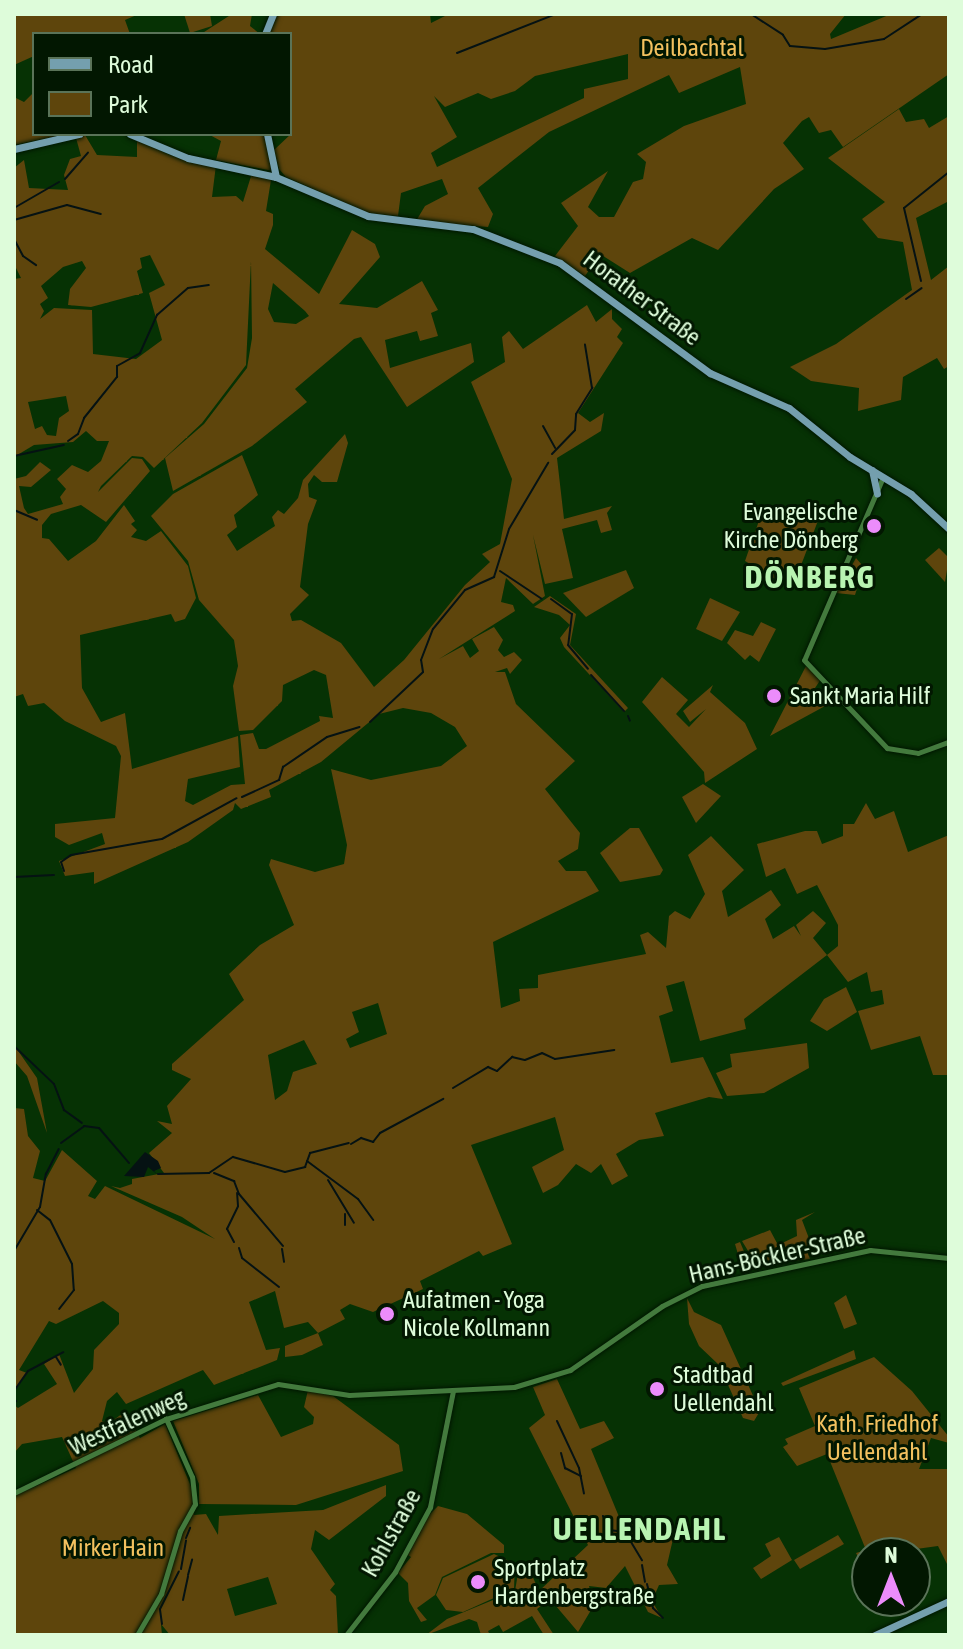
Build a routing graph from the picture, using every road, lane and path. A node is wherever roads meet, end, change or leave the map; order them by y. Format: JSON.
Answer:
{"nodes":[{"id":1,"x":70,"y":136,"type":"edge"},
{"id":2,"x":135,"y":136,"type":"edge"},
{"id":3,"x":267,"y":136,"type":"edge"},
{"id":4,"x":14,"y":149,"type":"edge"},
{"id":5,"x":276,"y":177,"type":"junction"},
{"id":6,"x":872,"y":470,"type":"junction"},
{"id":7,"x":883,"y":476,"type":"junction"},
{"id":8,"x":899,"y":485,"type":"junction"},
{"id":9,"x":877,"y":493,"type":"junction"},
{"id":10,"x":949,"y":529,"type":"edge"},
{"id":11,"x":949,"y":742,"type":"edge"},
{"id":12,"x":949,"y":1258,"type":"edge"},
{"id":13,"x":304,"y":1386,"type":"joint"},
{"id":14,"x":453,"y":1391,"type":"junction"},
{"id":15,"x":166,"y":1419,"type":"junction"},
{"id":16,"x":14,"y":1493,"type":"edge"},
{"id":17,"x":949,"y":1601,"type":"edge"},
{"id":18,"x":137,"y":1635,"type":"edge"},
{"id":19,"x":346,"y":1635,"type":"edge"},
{"id":20,"x":875,"y":1635,"type":"edge"}],
"edges":[{"from":1,"to":4,"type":"main road"},
{"from":2,"to":5,"type":"main road","name":"Horather Straße"},
{"from":3,"to":5,"type":"main road"},
{"from":5,"to":6,"type":"main road","name":"Horather Straße"},
{"from":6,"to":7,"type":"main road","name":"Horather Straße"},
{"from":6,"to":9,"type":"main road"},
{"from":7,"to":8,"type":"main road","name":"Horather Straße"},
{"from":7,"to":9,"type":"street"},
{"from":8,"to":9,"type":"street"},
{"from":8,"to":10,"type":"main road","name":"Horather Straße"},
{"from":9,"to":11,"type":"street"},
{"from":12,"to":14,"type":"street","name":"Hans-Böckler-Straße"},
{"from":13,"to":14,"type":"street","name":"Hans-Böckler-Straße"},
{"from":13,"to":15,"type":"street","name":"Westfalenweg"},
{"from":14,"to":19,"type":"street","name":"Kohlstraße"},
{"from":15,"to":16,"type":"street","name":"Westfalenweg"},
{"from":15,"to":18,"type":"street"},
{"from":17,"to":20,"type":"main road"}]}
